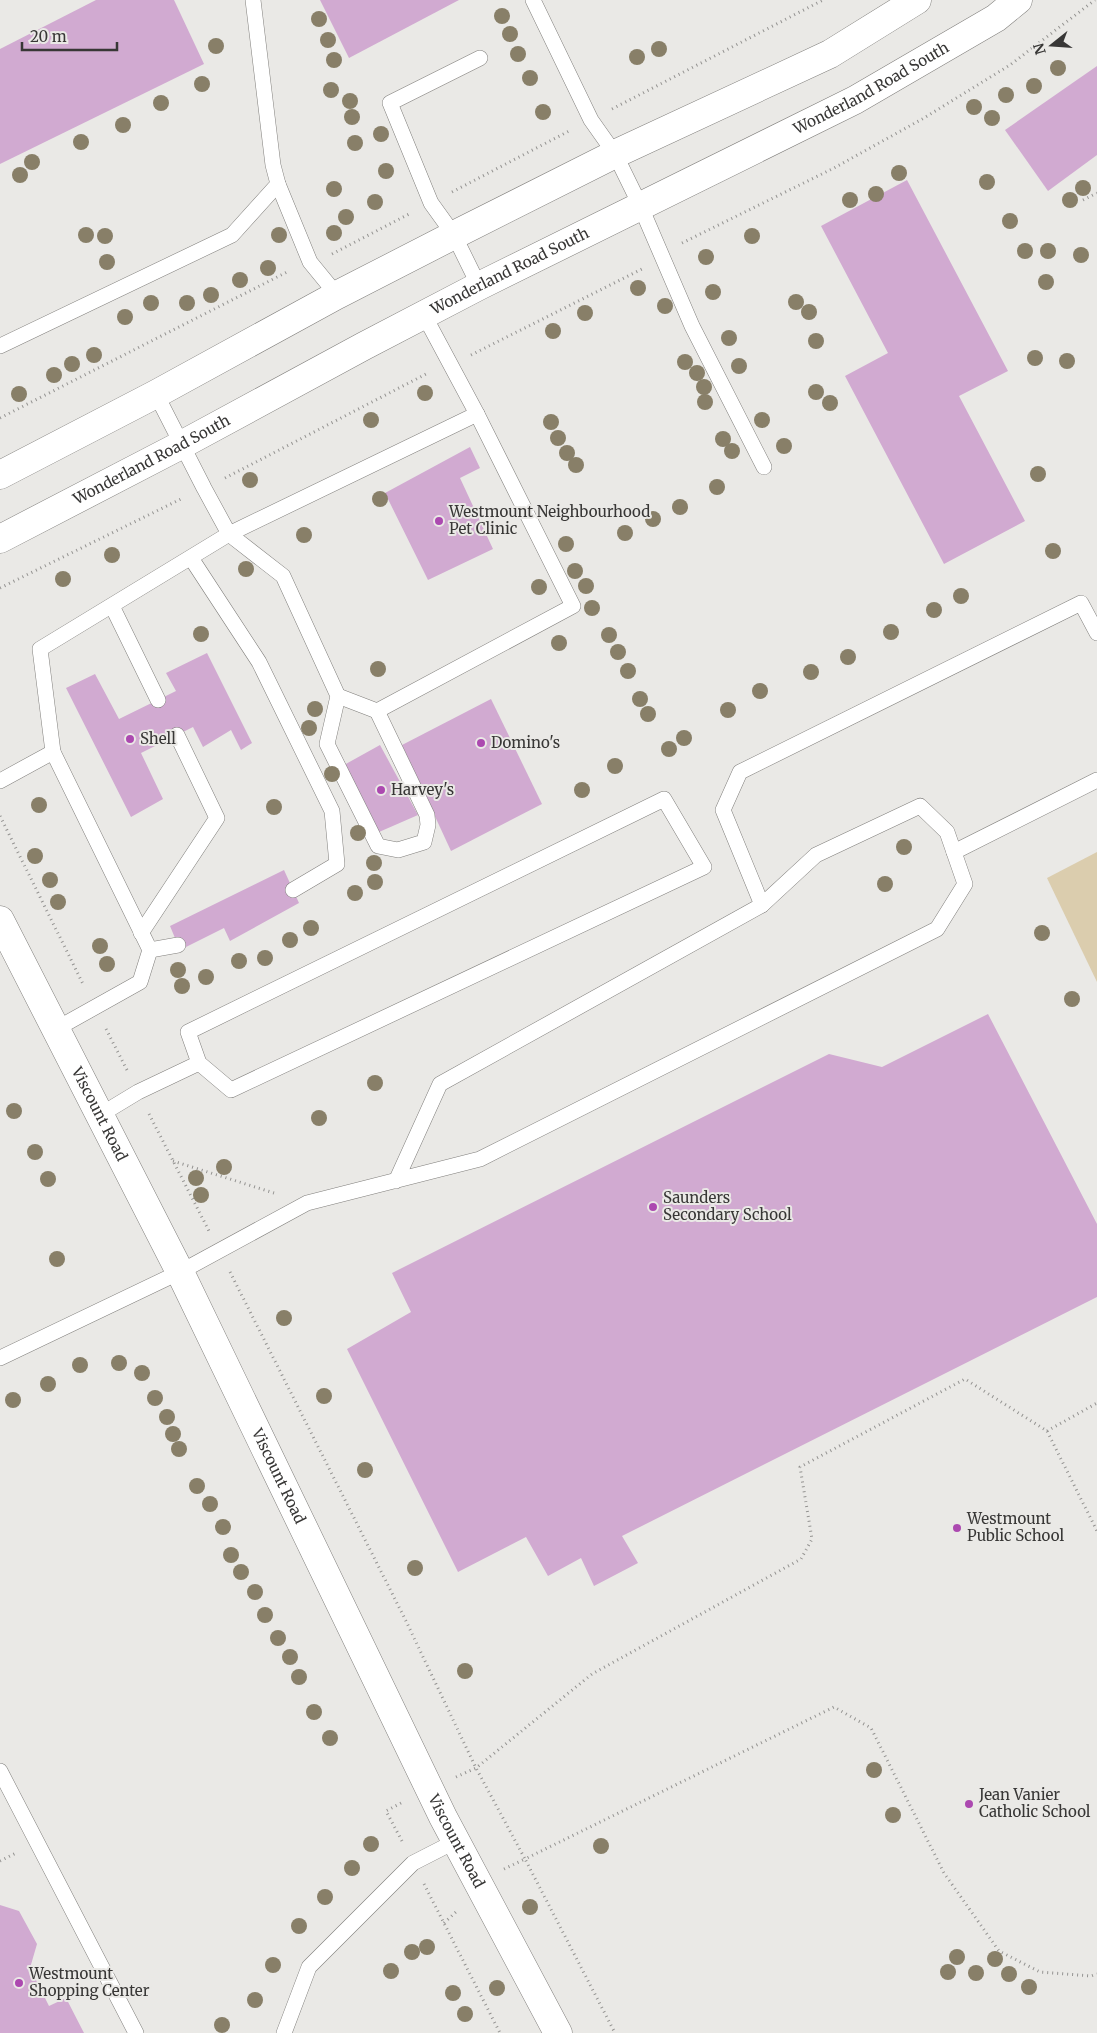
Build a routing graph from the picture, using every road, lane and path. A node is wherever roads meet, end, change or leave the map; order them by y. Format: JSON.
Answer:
{"nodes":[{"id":1,"x":252,"y":0,"type":"edge"},
{"id":2,"x":533,"y":0,"type":"edge"},
{"id":3,"x":823,"y":0,"type":"edge"},
{"id":4,"x":917,"y":0,"type":"edge"},
{"id":5,"x":1018,"y":0,"type":"edge"},
{"id":6,"x":1094,"y":0,"type":"edge"},
{"id":7,"x":480,"y":58,"type":"dead end"},
{"id":8,"x":591,"y":120,"type":"junction"},
{"id":9,"x":615,"y":154,"type":"junction"},
{"id":10,"x":278,"y":184,"type":"junction"},
{"id":11,"x":1097,"y":193,"type":"edge"},
{"id":12,"x":1083,"y":200,"type":"dead end"},
{"id":13,"x":431,"y":203,"type":"junction"},
{"id":14,"x":640,"y":205,"type":"junction"},
{"id":15,"x":454,"y":235,"type":"junction"},
{"id":16,"x":663,"y":257,"type":"junction"},
{"id":17,"x":310,"y":262,"type":"junction"},
{"id":18,"x":479,"y":286,"type":"junction"},
{"id":19,"x":337,"y":295,"type":"junction"},
{"id":20,"x":424,"y":315,"type":"junction"},
{"id":21,"x":0,"y":346,"type":"edge"},
{"id":22,"x":448,"y":364,"type":"junction"},
{"id":23,"x":156,"y":394,"type":"junction"},
{"id":24,"x":477,"y":414,"type":"junction"},
{"id":25,"x":0,"y":418,"type":"edge"},
{"id":26,"x":183,"y":444,"type":"junction"},
{"id":27,"x":764,"y":467,"type":"dead end"},
{"id":28,"x":0,"y":474,"type":"edge"},
{"id":29,"x":204,"y":488,"type":"junction"},
{"id":30,"x":229,"y":534,"type":"junction"},
{"id":31,"x":0,"y":539,"type":"edge"},
{"id":32,"x":191,"y":558,"type":"junction"},
{"id":33,"x":0,"y":588,"type":"edge"},
{"id":34,"x":112,"y":606,"type":"junction"},
{"id":35,"x":1097,"y":634,"type":"edge"},
{"id":36,"x":338,"y":696,"type":"junction"},
{"id":37,"x":158,"y":700,"type":"dead end"},
{"id":38,"x":377,"y":711,"type":"junction"},
{"id":39,"x":177,"y":735,"type":"dead end"},
{"id":40,"x":53,"y":752,"type":"junction"},
{"id":41,"x":1097,"y":780,"type":"edge"},
{"id":42,"x":0,"y":781,"type":"edge"},
{"id":43,"x":0,"y":816,"type":"edge"},
{"id":44,"x":954,"y":852,"type":"junction"},
{"id":45,"x":293,"y":890,"type":"dead end"},
{"id":46,"x":762,"y":904,"type":"junction"},
{"id":47,"x":0,"y":920,"type":"edge"},
{"id":48,"x":141,"y":933,"type":"junction"},
{"id":49,"x":178,"y":945,"type":"dead end"},
{"id":50,"x":150,"y":950,"type":"junction"},
{"id":51,"x":95,"y":1007,"type":"junction"},
{"id":52,"x":56,"y":1029,"type":"junction"},
{"id":53,"x":199,"y":1062,"type":"junction"},
{"id":54,"x":138,"y":1092,"type":"junction"},
{"id":55,"x":100,"y":1115,"type":"junction"},
{"id":56,"x":172,"y":1161,"type":"junction"},
{"id":57,"x":396,"y":1181,"type":"junction"},
{"id":58,"x":308,"y":1203,"type":"junction"},
{"id":59,"x":220,"y":1250,"type":"junction"},
{"id":60,"x":180,"y":1272,"type":"junction"},
{"id":61,"x":0,"y":1358,"type":"edge"},
{"id":62,"x":1097,"y":1403,"type":"edge"},
{"id":63,"x":1046,"y":1432,"type":"junction"},
{"id":64,"x":1097,"y":1531,"type":"edge"},
{"id":65,"x":476,"y":1768,"type":"junction"},
{"id":66,"x":0,"y":1771,"type":"edge"},
{"id":67,"x":456,"y":1841,"type":"junction"},
{"id":68,"x":526,"y":1859,"type":"junction"},
{"id":69,"x":482,"y":1889,"type":"junction"},
{"id":70,"x":1097,"y":1974,"type":"edge"},
{"id":71,"x":136,"y":2033,"type":"edge"},
{"id":72,"x":284,"y":2033,"type":"edge"},
{"id":73,"x":500,"y":2033,"type":"edge"},
{"id":74,"x":558,"y":2033,"type":"edge"},
{"id":75,"x":615,"y":2033,"type":"edge"}],
"edges":[{"from":1,"to":10,"type":"lane"},
{"from":2,"to":8,"type":"lane"},
{"from":3,"to":8,"type":"path"},
{"from":4,"to":9,"type":"main road"},
{"from":5,"to":14,"type":"main road","name":"Wonderland Road South"},
{"from":6,"to":16,"type":"path"},
{"from":7,"to":13,"type":"lane"},
{"from":8,"to":9,"type":"lane"},
{"from":8,"to":13,"type":"path"},
{"from":9,"to":14,"type":"lane"},
{"from":9,"to":15,"type":"main road"},
{"from":10,"to":17,"type":"lane"},
{"from":10,"to":21,"type":"lane"},
{"from":11,"to":12,"type":"path"},
{"from":13,"to":15,"type":"lane"},
{"from":13,"to":17,"type":"path"},
{"from":14,"to":16,"type":"lane"},
{"from":14,"to":18,"type":"main road","name":"Wonderland Road South"},
{"from":15,"to":18,"type":"lane"},
{"from":15,"to":19,"type":"main road"},
{"from":16,"to":22,"type":"path"},
{"from":16,"to":27,"type":"lane"},
{"from":17,"to":19,"type":"lane"},
{"from":17,"to":25,"type":"path"},
{"from":18,"to":20,"type":"main road","name":"Wonderland Road South"},
{"from":19,"to":23,"type":"main road"},
{"from":20,"to":22,"type":"lane"},
{"from":20,"to":26,"type":"main road","name":"Wonderland Road South"},
{"from":22,"to":24,"type":"lane"},
{"from":22,"to":29,"type":"path"},
{"from":23,"to":26,"type":"lane"},
{"from":23,"to":28,"type":"main road"},
{"from":24,"to":30,"type":"lane"},
{"from":24,"to":38,"type":"lane"},
{"from":26,"to":29,"type":"lane"},
{"from":26,"to":31,"type":"main road","name":"Wonderland Road South"},
{"from":29,"to":30,"type":"lane"},
{"from":29,"to":33,"type":"path"},
{"from":30,"to":32,"type":"lane"},
{"from":30,"to":36,"type":"lane"},
{"from":32,"to":34,"type":"lane"},
{"from":32,"to":45,"type":"lane"},
{"from":34,"to":37,"type":"lane"},
{"from":34,"to":40,"type":"lane"},
{"from":35,"to":46,"type":"lane"},
{"from":36,"to":38,"type":"lane"},
{"from":36,"to":38,"type":"lane"},
{"from":39,"to":48,"type":"lane"},
{"from":40,"to":42,"type":"lane"},
{"from":40,"to":48,"type":"lane"},
{"from":41,"to":44,"type":"lane"},
{"from":43,"to":51,"type":"path"},
{"from":44,"to":46,"type":"lane"},
{"from":44,"to":57,"type":"lane"},
{"from":46,"to":57,"type":"lane"},
{"from":47,"to":52,"type":"main road","name":"Viscount Road"},
{"from":48,"to":50,"type":"lane"},
{"from":49,"to":50,"type":"lane"},
{"from":50,"to":51,"type":"lane"},
{"from":51,"to":52,"type":"lane"},
{"from":51,"to":54,"type":"path"},
{"from":52,"to":55,"type":"main road","name":"Viscount Road"},
{"from":53,"to":53,"type":"lane"},
{"from":53,"to":54,"type":"lane"},
{"from":54,"to":55,"type":"lane"},
{"from":54,"to":56,"type":"path"},
{"from":55,"to":60,"type":"main road","name":"Viscount Road"},
{"from":56,"to":58,"type":"path"},
{"from":56,"to":59,"type":"path"},
{"from":57,"to":58,"type":"lane"},
{"from":58,"to":59,"type":"lane"},
{"from":59,"to":60,"type":"lane"},
{"from":59,"to":65,"type":"path"},
{"from":60,"to":61,"type":"lane"},
{"from":60,"to":67,"type":"main road","name":"Viscount Road"},
{"from":62,"to":63,"type":"path"},
{"from":63,"to":64,"type":"path"},
{"from":63,"to":65,"type":"path"},
{"from":65,"to":68,"type":"path"},
{"from":66,"to":71,"type":"lane"},
{"from":67,"to":69,"type":"main road","name":"Viscount Road"},
{"from":67,"to":72,"type":"lane"},
{"from":68,"to":69,"type":"path"},
{"from":68,"to":70,"type":"path"},
{"from":68,"to":75,"type":"path"},
{"from":69,"to":73,"type":"path"},
{"from":69,"to":74,"type":"main road","name":"Viscount Road"}]}
